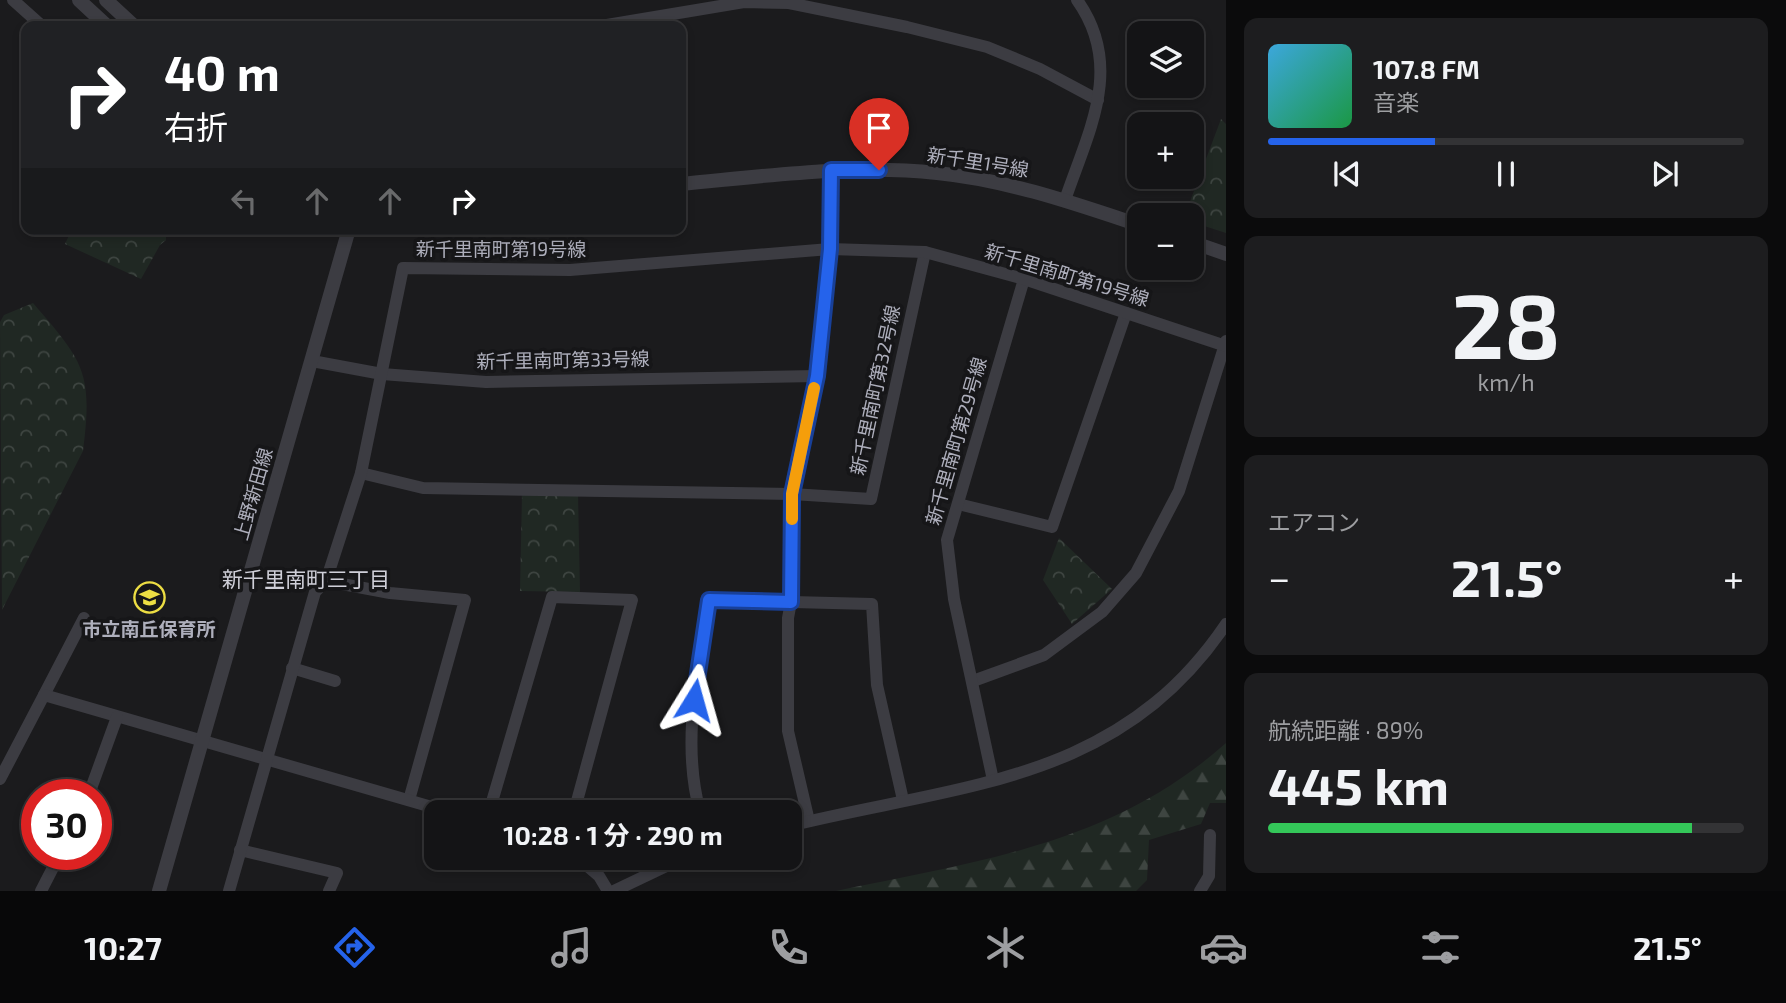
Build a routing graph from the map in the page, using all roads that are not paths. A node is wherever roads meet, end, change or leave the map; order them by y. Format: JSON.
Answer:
{"nodes":[{"id":1,"x":13,"y":0,"type":"edge"},
{"id":2,"x":79,"y":0,"type":"edge"},
{"id":3,"x":106,"y":0,"type":"edge"},
{"id":4,"x":1077,"y":0,"type":"edge"},
{"id":5,"x":36,"y":21,"type":"edge"},
{"id":6,"x":102,"y":21,"type":"edge"},
{"id":7,"x":129,"y":21,"type":"edge"},
{"id":8,"x":631,"y":21,"type":"edge"},
{"id":9,"x":1098,"y":100,"type":"junction"},
{"id":10,"x":831,"y":170,"type":"junction"},
{"id":11,"x":686,"y":184,"type":"edge"},
{"id":12,"x":1065,"y":200,"type":"junction"},
{"id":13,"x":1127,"y":221,"type":"edge"},
{"id":14,"x":347,"y":235,"type":"edge"},
{"id":15,"x":1204,"y":246,"type":"edge"},
{"id":16,"x":830,"y":249,"type":"junction"},
{"id":17,"x":925,"y":252,"type":"junction"},
{"id":18,"x":1226,"y":254,"type":"edge"},
{"id":19,"x":1024,"y":279,"type":"junction"},
{"id":20,"x":1126,"y":313,"type":"junction"},
{"id":21,"x":1226,"y":344,"type":"edge"},
{"id":22,"x":312,"y":361,"type":"junction"},
{"id":23,"x":382,"y":374,"type":"junction"},
{"id":24,"x":817,"y":376,"type":"junction"},
{"id":25,"x":361,"y":473,"type":"junction"},
{"id":26,"x":792,"y":494,"type":"junction"},
{"id":27,"x":958,"y":504,"type":"junction"},
{"id":28,"x":326,"y":581,"type":"junction"},
{"id":29,"x":791,"y":602,"type":"junction"},
{"id":30,"x":84,"y":618,"type":"dead end"},
{"id":31,"x":1226,"y":624,"type":"edge"},
{"id":32,"x":292,"y":668,"type":"junction"},
{"id":33,"x":335,"y":681,"type":"dead end"},
{"id":34,"x":973,"y":681,"type":"junction"},
{"id":35,"x":44,"y":695,"type":"junction"},
{"id":36,"x":117,"y":717,"type":"junction"},
{"id":37,"x":200,"y":741,"type":"junction"},
{"id":38,"x":268,"y":758,"type":"junction"},
{"id":39,"x":0,"y":779,"type":"edge"},
{"id":40,"x":94,"y":779,"type":"edge"},
{"id":41,"x":993,"y":780,"type":"junction"},
{"id":42,"x":409,"y":800,"type":"junction"},
{"id":43,"x":493,"y":800,"type":"edge"},
{"id":44,"x":577,"y":800,"type":"edge"},
{"id":45,"x":697,"y":800,"type":"edge"},
{"id":46,"x":903,"y":800,"type":"junction"},
{"id":47,"x":424,"y":804,"type":"edge"},
{"id":48,"x":809,"y":821,"type":"junction"},
{"id":49,"x":802,"y":822,"type":"edge"},
{"id":50,"x":1210,"y":835,"type":"dead end"},
{"id":51,"x":240,"y":850,"type":"junction"},
{"id":52,"x":52,"y":870,"type":"edge"},
{"id":53,"x":592,"y":870,"type":"edge"},
{"id":54,"x":657,"y":870,"type":"edge"},
{"id":55,"x":41,"y":891,"type":"edge"},
{"id":56,"x":159,"y":891,"type":"edge"},
{"id":57,"x":229,"y":891,"type":"edge"},
{"id":58,"x":329,"y":891,"type":"edge"},
{"id":59,"x":608,"y":891,"type":"edge"},
{"id":60,"x":614,"y":891,"type":"edge"},
{"id":61,"x":1200,"y":891,"type":"edge"}],
"edges":[{"from":1,"to":5,"type":"street"},
{"from":2,"to":6,"type":"street"},
{"from":3,"to":7,"type":"street"},
{"from":4,"to":9,"type":"street"},
{"from":8,"to":9,"type":"street"},
{"from":9,"to":12,"type":"street"},
{"from":10,"to":11,"type":"street","name":"新千里1号線"},
{"from":10,"to":12,"type":"street","name":"新千里1号線"},
{"from":10,"to":16,"type":"street"},
{"from":12,"to":13,"type":"street","name":"新千里1号線"},
{"from":14,"to":22,"type":"street","name":"上野新田線"},
{"from":15,"to":18,"type":"street"},
{"from":16,"to":17,"type":"street","name":"新千里南町第19号線"},
{"from":16,"to":23,"type":"street","name":"新千里南町第19号線"},
{"from":16,"to":24,"type":"street"},
{"from":17,"to":19,"type":"street","name":"新千里南町第19号線"},
{"from":17,"to":26,"type":"street","name":"新千里南町第32号線"},
{"from":19,"to":20,"type":"street","name":"新千里南町第19号線"},
{"from":19,"to":27,"type":"street","name":"新千里南町第29号線"},
{"from":20,"to":21,"type":"street","name":"新千里南町第19号線"},
{"from":20,"to":27,"type":"street"},
{"from":21,"to":34,"type":"street"},
{"from":22,"to":23,"type":"street","name":"新千里南町第33号線"},
{"from":22,"to":37,"type":"street","name":"上野新田線"},
{"from":23,"to":24,"type":"street","name":"新千里南町第33号線"},
{"from":23,"to":25,"type":"street","name":"新千里南町第19号線"},
{"from":24,"to":26,"type":"street"},
{"from":25,"to":26,"type":"street"},
{"from":25,"to":28,"type":"street","name":"新千里南町第19号線"},
{"from":26,"to":29,"type":"street"},
{"from":27,"to":34,"type":"street","name":"新千里南町第29号線"},
{"from":28,"to":32,"type":"street","name":"新千里南町第19号線"},
{"from":28,"to":42,"type":"street"},
{"from":29,"to":45,"type":"street"},
{"from":29,"to":46,"type":"street"},
{"from":29,"to":48,"type":"street"},
{"from":30,"to":35,"type":"street"},
{"from":31,"to":41,"type":"street"},
{"from":32,"to":33,"type":"street"},
{"from":32,"to":38,"type":"street","name":"新千里南町第19号線"},
{"from":34,"to":41,"type":"street","name":"新千里南町第29号線"},
{"from":35,"to":36,"type":"street"},
{"from":35,"to":39,"type":"street"},
{"from":36,"to":37,"type":"street"},
{"from":36,"to":40,"type":"street"},
{"from":37,"to":38,"type":"street"},
{"from":37,"to":56,"type":"street","name":"上野新田線"},
{"from":38,"to":42,"type":"street"},
{"from":38,"to":51,"type":"street","name":"新千里南町第19号線"},
{"from":41,"to":46,"type":"street"},
{"from":42,"to":47,"type":"street"},
{"from":43,"to":44,"type":"street"},
{"from":46,"to":48,"type":"street"},
{"from":48,"to":49,"type":"street"},
{"from":50,"to":61,"type":"street"},
{"from":51,"to":57,"type":"street","name":"新千里南町第19号線"},
{"from":51,"to":58,"type":"street"},
{"from":52,"to":55,"type":"street"},
{"from":53,"to":59,"type":"street"},
{"from":54,"to":60,"type":"street"}]}
